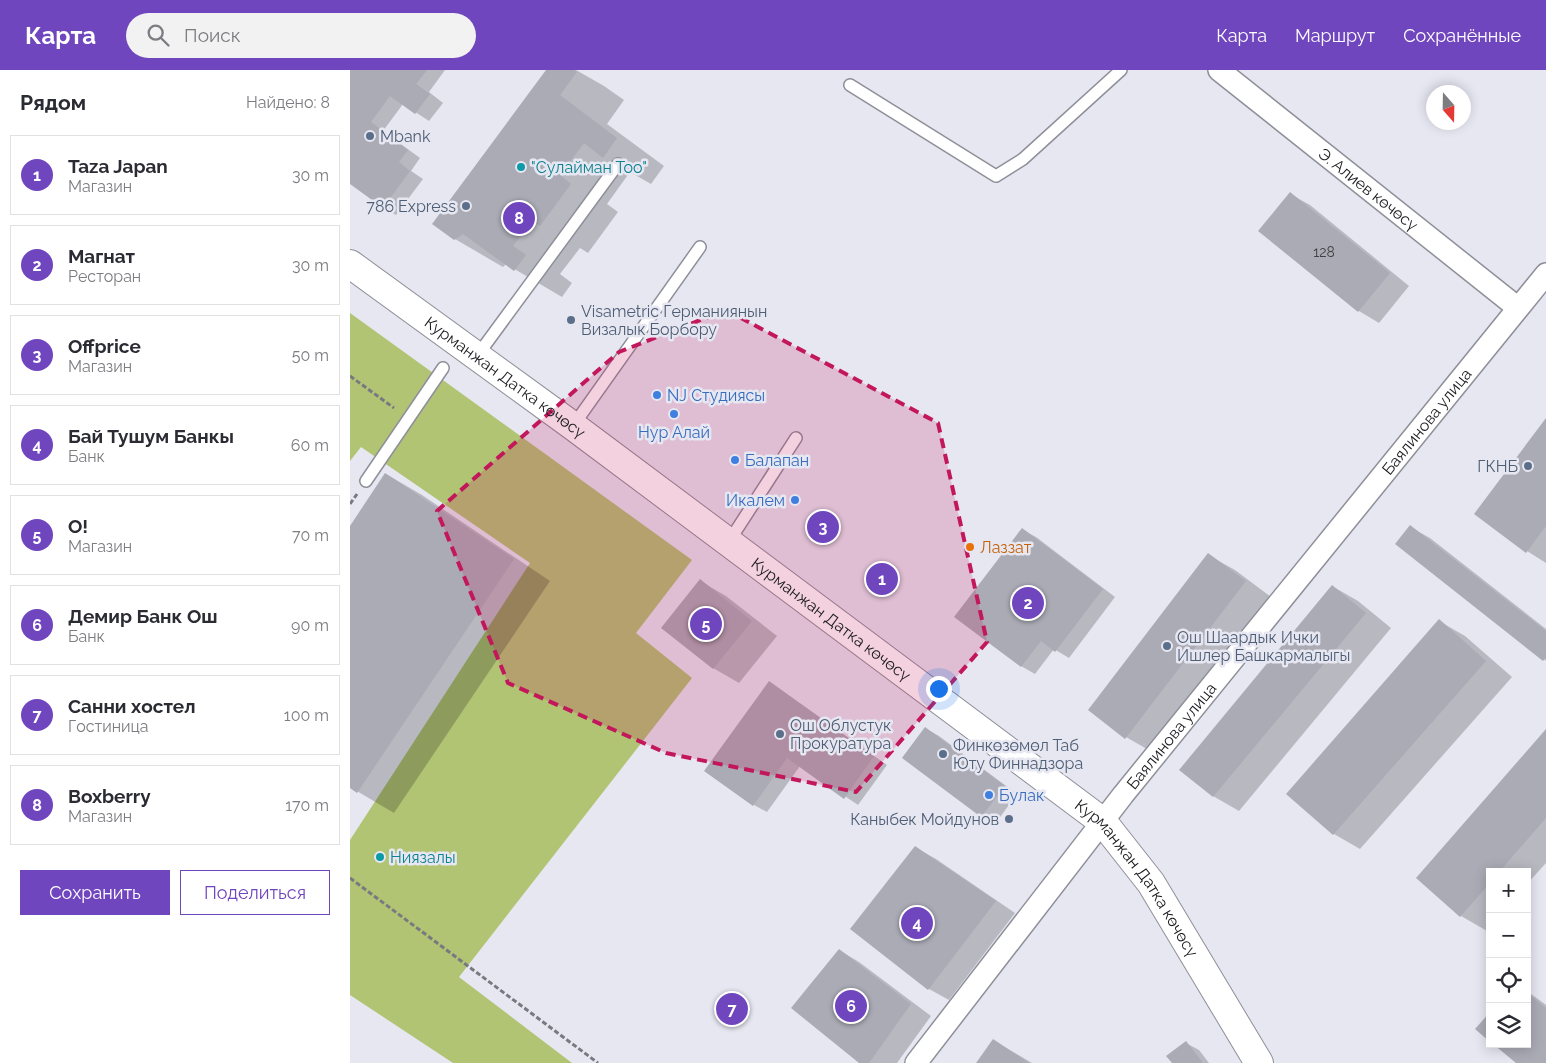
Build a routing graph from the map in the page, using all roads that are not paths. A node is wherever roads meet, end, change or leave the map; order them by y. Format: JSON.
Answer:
{"nodes":[{"id":1,"x":1121,"y":70,"type":"edge"},
{"id":2,"x":1219,"y":70,"type":"edge"},
{"id":3,"x":850,"y":85,"type":"dead end"},
{"id":4,"x":618,"y":164,"type":"dead end"},
{"id":5,"x":700,"y":247,"type":"dead end"},
{"id":6,"x":350,"y":264,"type":"edge"},
{"id":7,"x":1546,"y":274,"type":"edge"},
{"id":8,"x":1518,"y":308,"type":"junction"},
{"id":9,"x":476,"y":356,"type":"junction"},
{"id":10,"x":443,"y":368,"type":"dead end"},
{"id":11,"x":573,"y":426,"type":"junction"},
{"id":12,"x":796,"y":438,"type":"dead end"},
{"id":13,"x":366,"y":481,"type":"dead end"},
{"id":14,"x":728,"y":543,"type":"junction"},
{"id":15,"x":1103,"y":822,"type":"junction"},
{"id":16,"x":916,"y":1063,"type":"edge"},
{"id":17,"x":1259,"y":1063,"type":"edge"}],
"edges":[{"from":1,"to":3,"type":"lane"},
{"from":2,"to":8,"type":"street","name":"Э. Алиев көчөсү"},
{"from":4,"to":9,"type":"lane"},
{"from":5,"to":11,"type":"lane"},
{"from":6,"to":9,"type":"main road","name":"Курманжан Датка көчөсү"},
{"from":7,"to":8,"type":"street","name":"Баялинова улица"},
{"from":8,"to":15,"type":"street","name":"Баялинова улица"},
{"from":9,"to":11,"type":"main road","name":"Курманжан Датка көчөсү"},
{"from":10,"to":13,"type":"lane"},
{"from":11,"to":14,"type":"main road","name":"Курманжан Датка көчөсү"},
{"from":12,"to":14,"type":"lane"},
{"from":14,"to":15,"type":"main road","name":"Курманжан Датка көчөсү"},
{"from":15,"to":16,"type":"street","name":"Баялинова улица"},
{"from":15,"to":17,"type":"main road","name":"Курманжан Датка көчөсү"}]}
